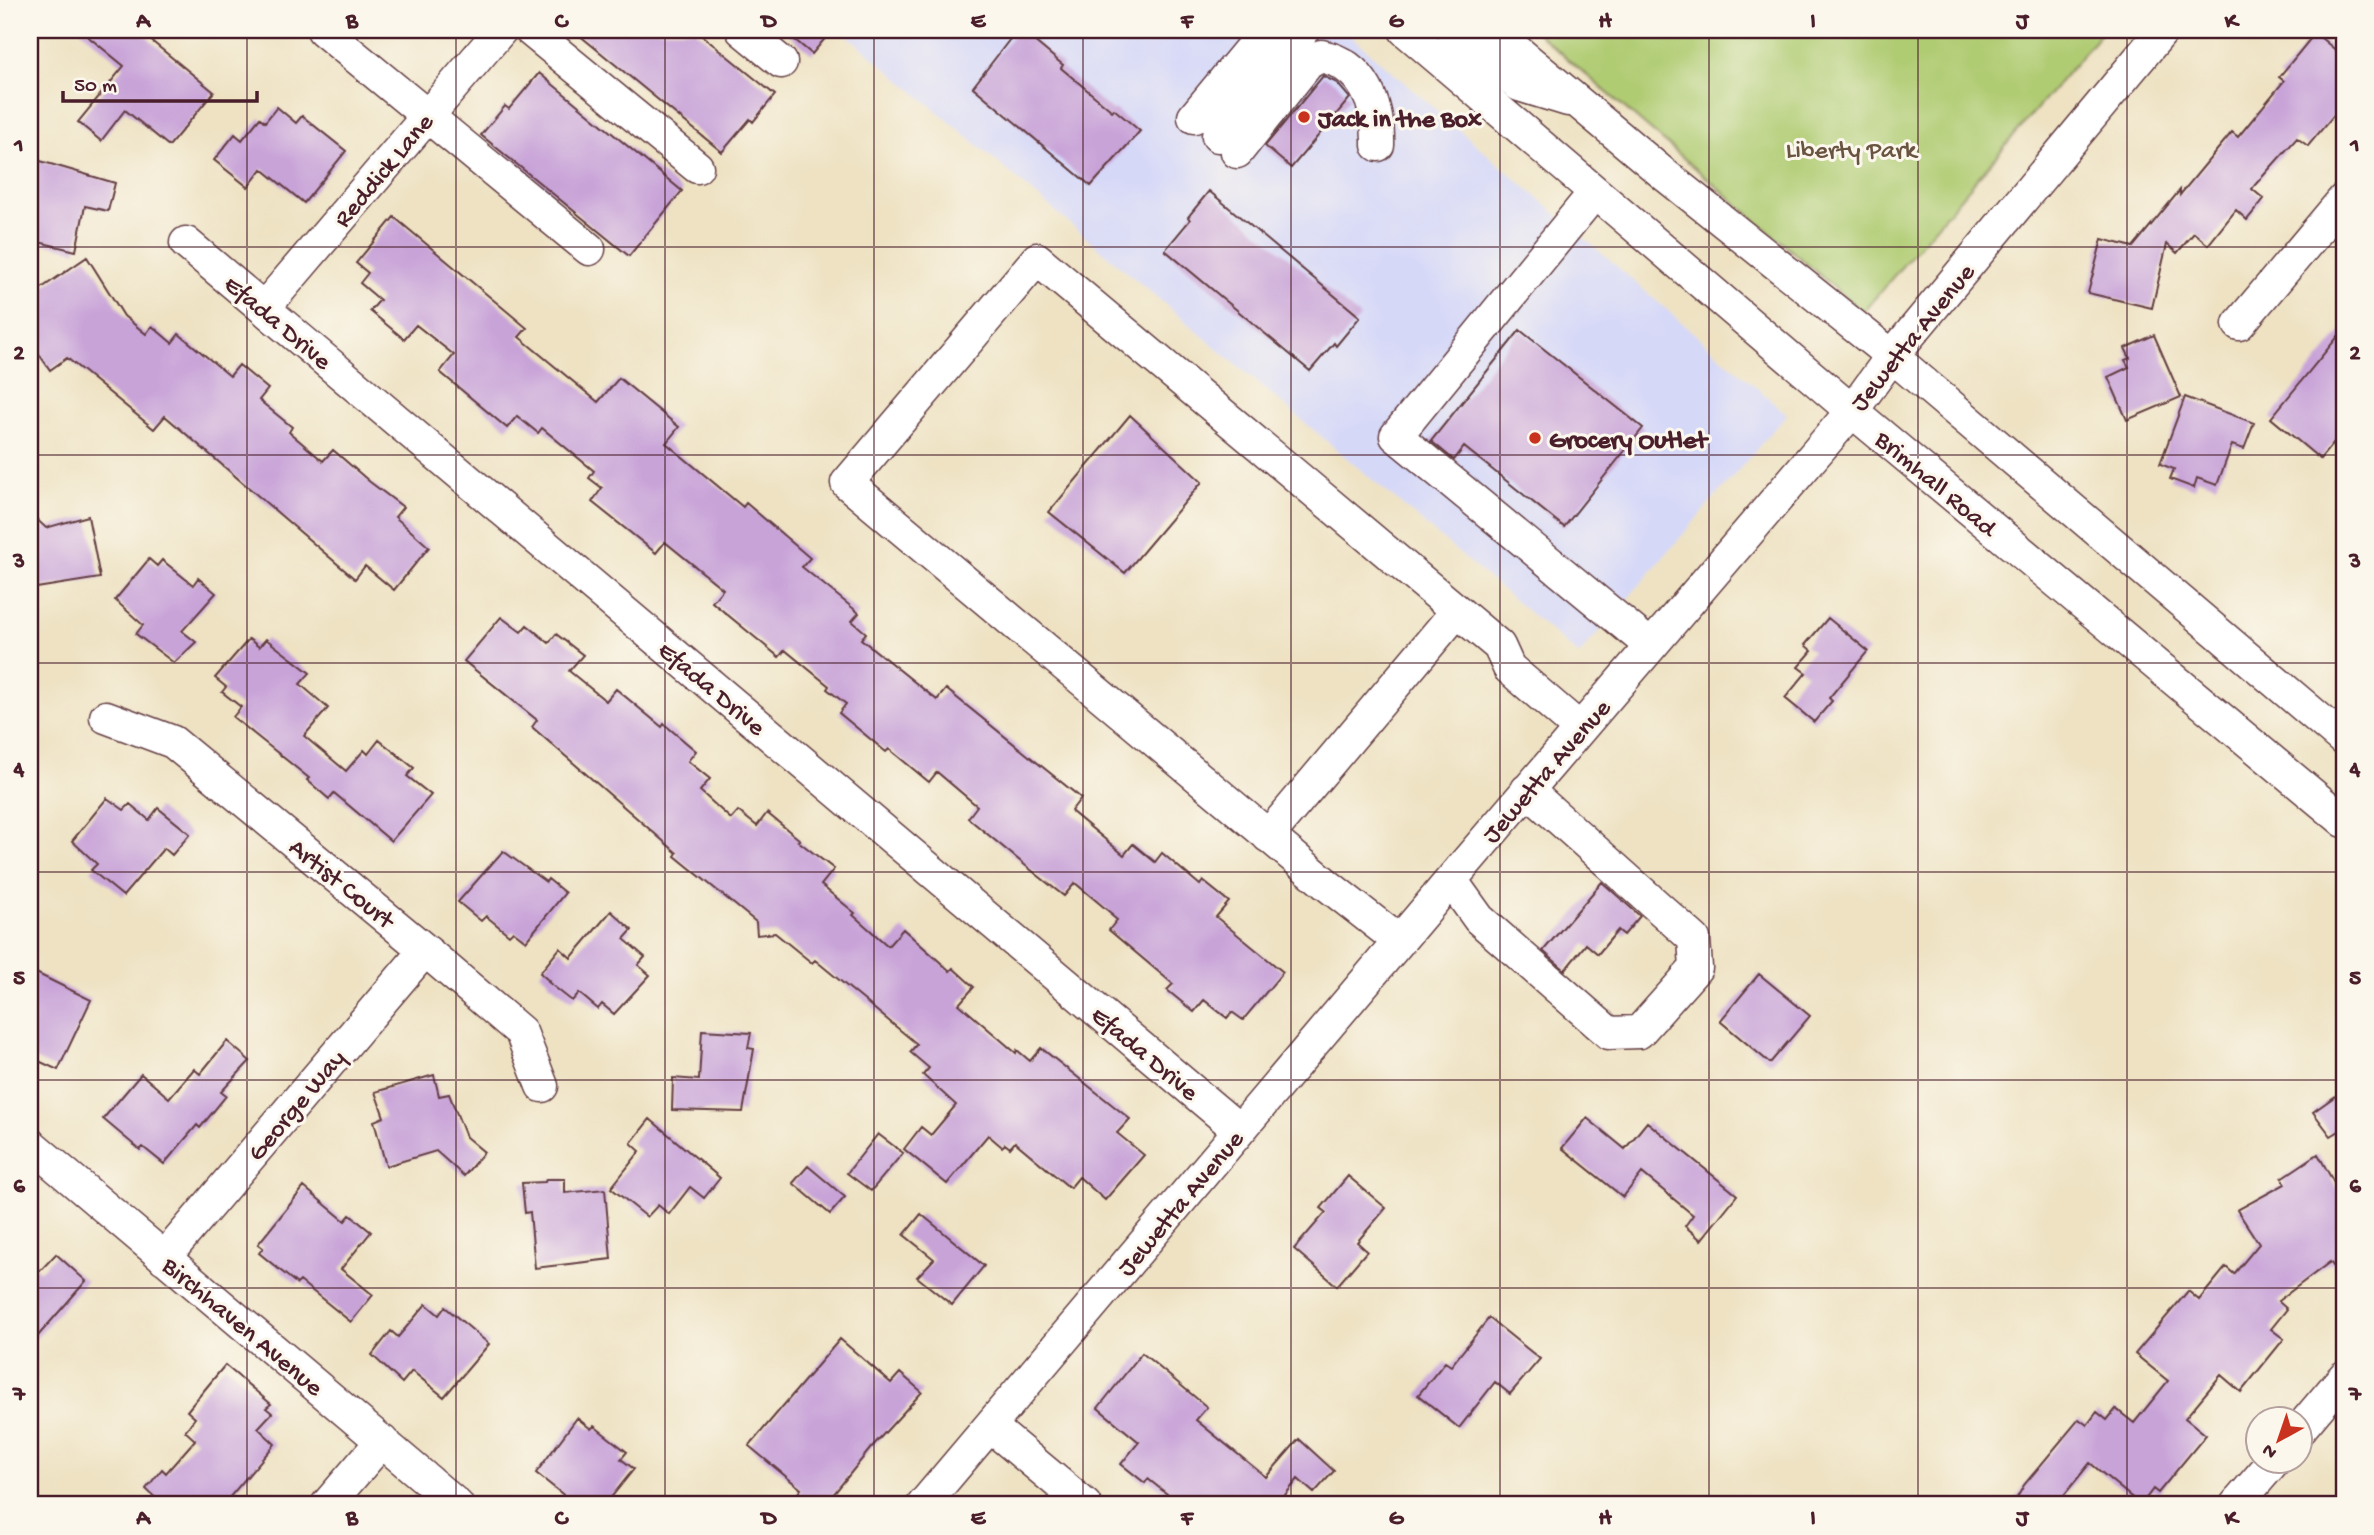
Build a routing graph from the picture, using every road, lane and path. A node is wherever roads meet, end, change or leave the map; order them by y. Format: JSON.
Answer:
{"nodes":[{"id":1,"x":323,"y":30,"type":"edge"},
{"id":2,"x":501,"y":30,"type":"edge"},
{"id":3,"x":530,"y":30,"type":"edge"},
{"id":4,"x":742,"y":30,"type":"edge"},
{"id":5,"x":1266,"y":30,"type":"edge"},
{"id":6,"x":1303,"y":30,"type":"edge"},
{"id":7,"x":1405,"y":30,"type":"edge"},
{"id":8,"x":1453,"y":30,"type":"edge"},
{"id":9,"x":1492,"y":30,"type":"edge"},
{"id":10,"x":2163,"y":30,"type":"edge"},
{"id":11,"x":781,"y":62,"type":"dead end"},
{"id":12,"x":1579,"y":103,"type":"junction"},
{"id":13,"x":427,"y":117,"type":"junction"},
{"id":14,"x":1216,"y":135,"type":"junction"},
{"id":15,"x":1378,"y":145,"type":"dead end"},
{"id":16,"x":696,"y":167,"type":"dead end"},
{"id":17,"x":1595,"y":192,"type":"junction"},
{"id":18,"x":2344,"y":199,"type":"edge"},
{"id":19,"x":186,"y":243,"type":"dead end"},
{"id":20,"x":589,"y":250,"type":"dead end"},
{"id":21,"x":264,"y":308,"type":"junction"},
{"id":22,"x":2239,"y":324,"type":"dead end"},
{"id":23,"x":1892,"y":356,"type":"junction"},
{"id":24,"x":1852,"y":411,"type":"junction"},
{"id":25,"x":1457,"y":611,"type":"junction"},
{"id":26,"x":1651,"y":646,"type":"junction"},
{"id":27,"x":106,"y":717,"type":"dead end"},
{"id":28,"x":1580,"y":729,"type":"junction"},
{"id":29,"x":2344,"y":740,"type":"edge"},
{"id":30,"x":1527,"y":790,"type":"junction"},
{"id":31,"x":2344,"y":821,"type":"edge"},
{"id":32,"x":1268,"y":836,"type":"junction"},
{"id":33,"x":1451,"y":880,"type":"junction"},
{"id":34,"x":1399,"y":941,"type":"junction"},
{"id":35,"x":425,"y":950,"type":"junction"},
{"id":36,"x":542,"y":1086,"type":"dead end"},
{"id":37,"x":1240,"y":1130,"type":"junction"},
{"id":38,"x":30,"y":1144,"type":"edge"},
{"id":39,"x":164,"y":1258,"type":"junction"},
{"id":40,"x":2344,"y":1377,"type":"edge"},
{"id":41,"x":2314,"y":1413,"type":"edge"},
{"id":42,"x":990,"y":1426,"type":"junction"},
{"id":43,"x":382,"y":1441,"type":"junction"},
{"id":44,"x":2260,"y":1476,"type":"edge"},
{"id":45,"x":327,"y":1505,"type":"edge"},
{"id":46,"x":457,"y":1505,"type":"edge"},
{"id":47,"x":923,"y":1505,"type":"edge"},
{"id":48,"x":1084,"y":1505,"type":"edge"},
{"id":49,"x":2236,"y":1505,"type":"edge"}],
"edges":[{"from":1,"to":13,"type":"street"},
{"from":2,"to":13,"type":"street","name":"Reddick Lane"},
{"from":3,"to":16,"type":"street"},
{"from":4,"to":11,"type":"street"},
{"from":5,"to":14,"type":"street"},
{"from":6,"to":14,"type":"street"},
{"from":7,"to":17,"type":"street","name":"Brimhall Road"},
{"from":8,"to":12,"type":"street"},
{"from":9,"to":12,"type":"street"},
{"from":10,"to":23,"type":"street","name":"Jewetta Avenue"},
{"from":12,"to":23,"type":"street"},
{"from":13,"to":20,"type":"street"},
{"from":13,"to":21,"type":"street","name":"Reddick Lane"},
{"from":14,"to":15,"type":"street"},
{"from":17,"to":24,"type":"street","name":"Brimhall Road"},
{"from":17,"to":26,"type":"street"},
{"from":18,"to":22,"type":"street"},
{"from":19,"to":21,"type":"street","name":"Efada Drive"},
{"from":21,"to":37,"type":"street","name":"Efada Drive"},
{"from":23,"to":24,"type":"street","name":"Jewetta Avenue"},
{"from":23,"to":29,"type":"street"},
{"from":24,"to":26,"type":"street","name":"Jewetta Avenue"},
{"from":24,"to":31,"type":"street","name":"Brimhall Road"},
{"from":25,"to":28,"type":"street"},
{"from":25,"to":32,"type":"street"},
{"from":25,"to":32,"type":"street"},
{"from":26,"to":28,"type":"street","name":"Jewetta Avenue"},
{"from":27,"to":35,"type":"street","name":"Artist Court"},
{"from":28,"to":30,"type":"street","name":"Jewetta Avenue"},
{"from":30,"to":33,"type":"street","name":"Jewetta Avenue"},
{"from":30,"to":33,"type":"street"},
{"from":32,"to":34,"type":"street"},
{"from":33,"to":34,"type":"street","name":"Jewetta Avenue"},
{"from":34,"to":37,"type":"street","name":"Jewetta Avenue"},
{"from":35,"to":36,"type":"street","name":"Artist Court"},
{"from":35,"to":39,"type":"street","name":"George Way"},
{"from":37,"to":42,"type":"street","name":"Jewetta Avenue"},
{"from":38,"to":39,"type":"street","name":"Birchhaven Avenue"},
{"from":39,"to":43,"type":"street","name":"Birchhaven Avenue"},
{"from":40,"to":41,"type":"street"},
{"from":42,"to":47,"type":"street","name":"Jewetta Avenue"},
{"from":42,"to":48,"type":"street"},
{"from":43,"to":45,"type":"street"},
{"from":43,"to":46,"type":"street","name":"Birchhaven Avenue"},
{"from":44,"to":49,"type":"street"}]}
